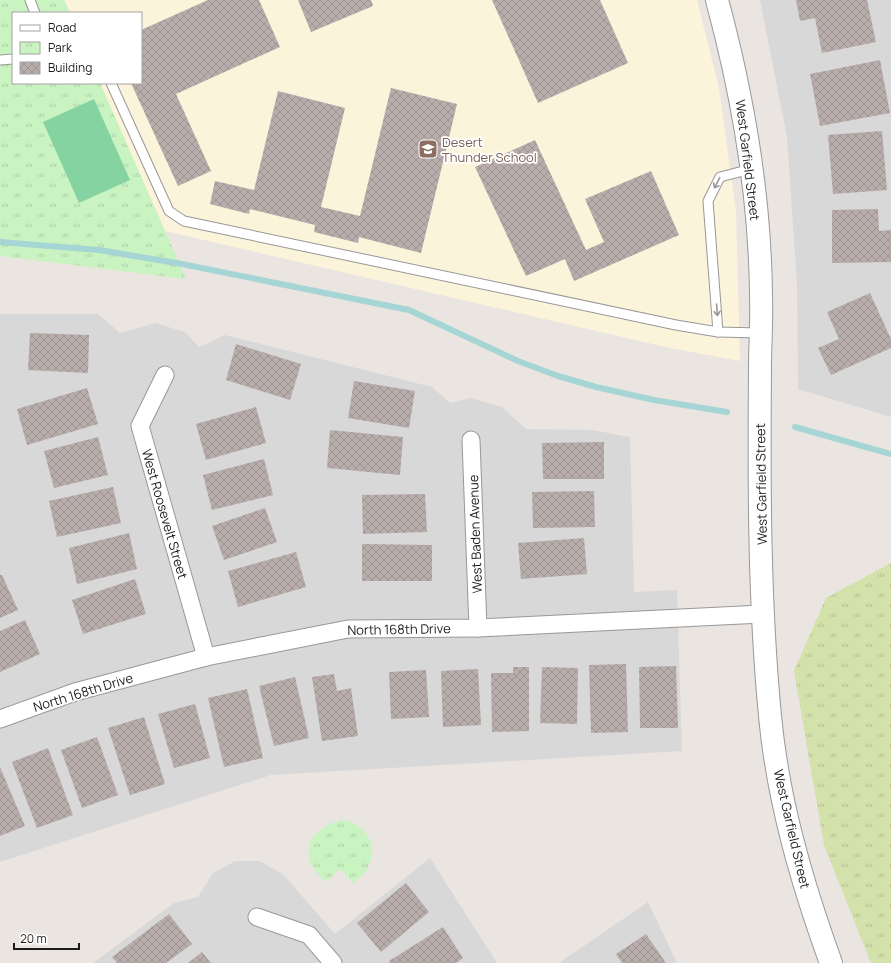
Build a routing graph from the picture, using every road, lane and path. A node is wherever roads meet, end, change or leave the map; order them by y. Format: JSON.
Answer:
{"nodes":[{"id":1,"x":30,"y":0,"type":"edge"},
{"id":2,"x":717,"y":0,"type":"edge"},
{"id":3,"x":35,"y":12,"type":"edge"},
{"id":4,"x":12,"y":59,"type":"edge"},
{"id":5,"x":0,"y":60,"type":"edge"},
{"id":6,"x":111,"y":84,"type":"edge"},
{"id":7,"x":751,"y":169,"type":"junction"},
{"id":8,"x":718,"y":332,"type":"junction"},
{"id":9,"x":760,"y":333,"type":"junction"},
{"id":10,"x":165,"y":375,"type":"dead end"},
{"id":11,"x":471,"y":440,"type":"dead end"},
{"id":12,"x":762,"y":614,"type":"junction"},
{"id":13,"x":478,"y":628,"type":"junction"},
{"id":14,"x":206,"y":657,"type":"junction"},
{"id":15,"x":0,"y":719,"type":"edge"},
{"id":16,"x":257,"y":917,"type":"dead end"},
{"id":17,"x":333,"y":963,"type":"edge"},
{"id":18,"x":831,"y":963,"type":"edge"}],
"edges":[{"from":1,"to":3,"type":"lane"},
{"from":2,"to":7,"type":"street","name":"West Garfield Street"},
{"from":4,"to":5,"type":"lane"},
{"from":6,"to":8,"type":"lane"},
{"from":7,"to":8,"type":"lane","one_way":true},
{"from":7,"to":9,"type":"street","name":"West Garfield Street"},
{"from":8,"to":9,"type":"lane"},
{"from":9,"to":12,"type":"street","name":"West Garfield Street"},
{"from":10,"to":14,"type":"street","name":"West Roosevelt Street"},
{"from":11,"to":13,"type":"street","name":"West Baden Avenue"},
{"from":12,"to":13,"type":"street","name":"North 168th Drive"},
{"from":12,"to":18,"type":"street","name":"West Garfield Street"},
{"from":13,"to":14,"type":"street","name":"North 168th Drive"},
{"from":14,"to":15,"type":"street","name":"North 168th Drive"},
{"from":16,"to":17,"type":"street"}]}
